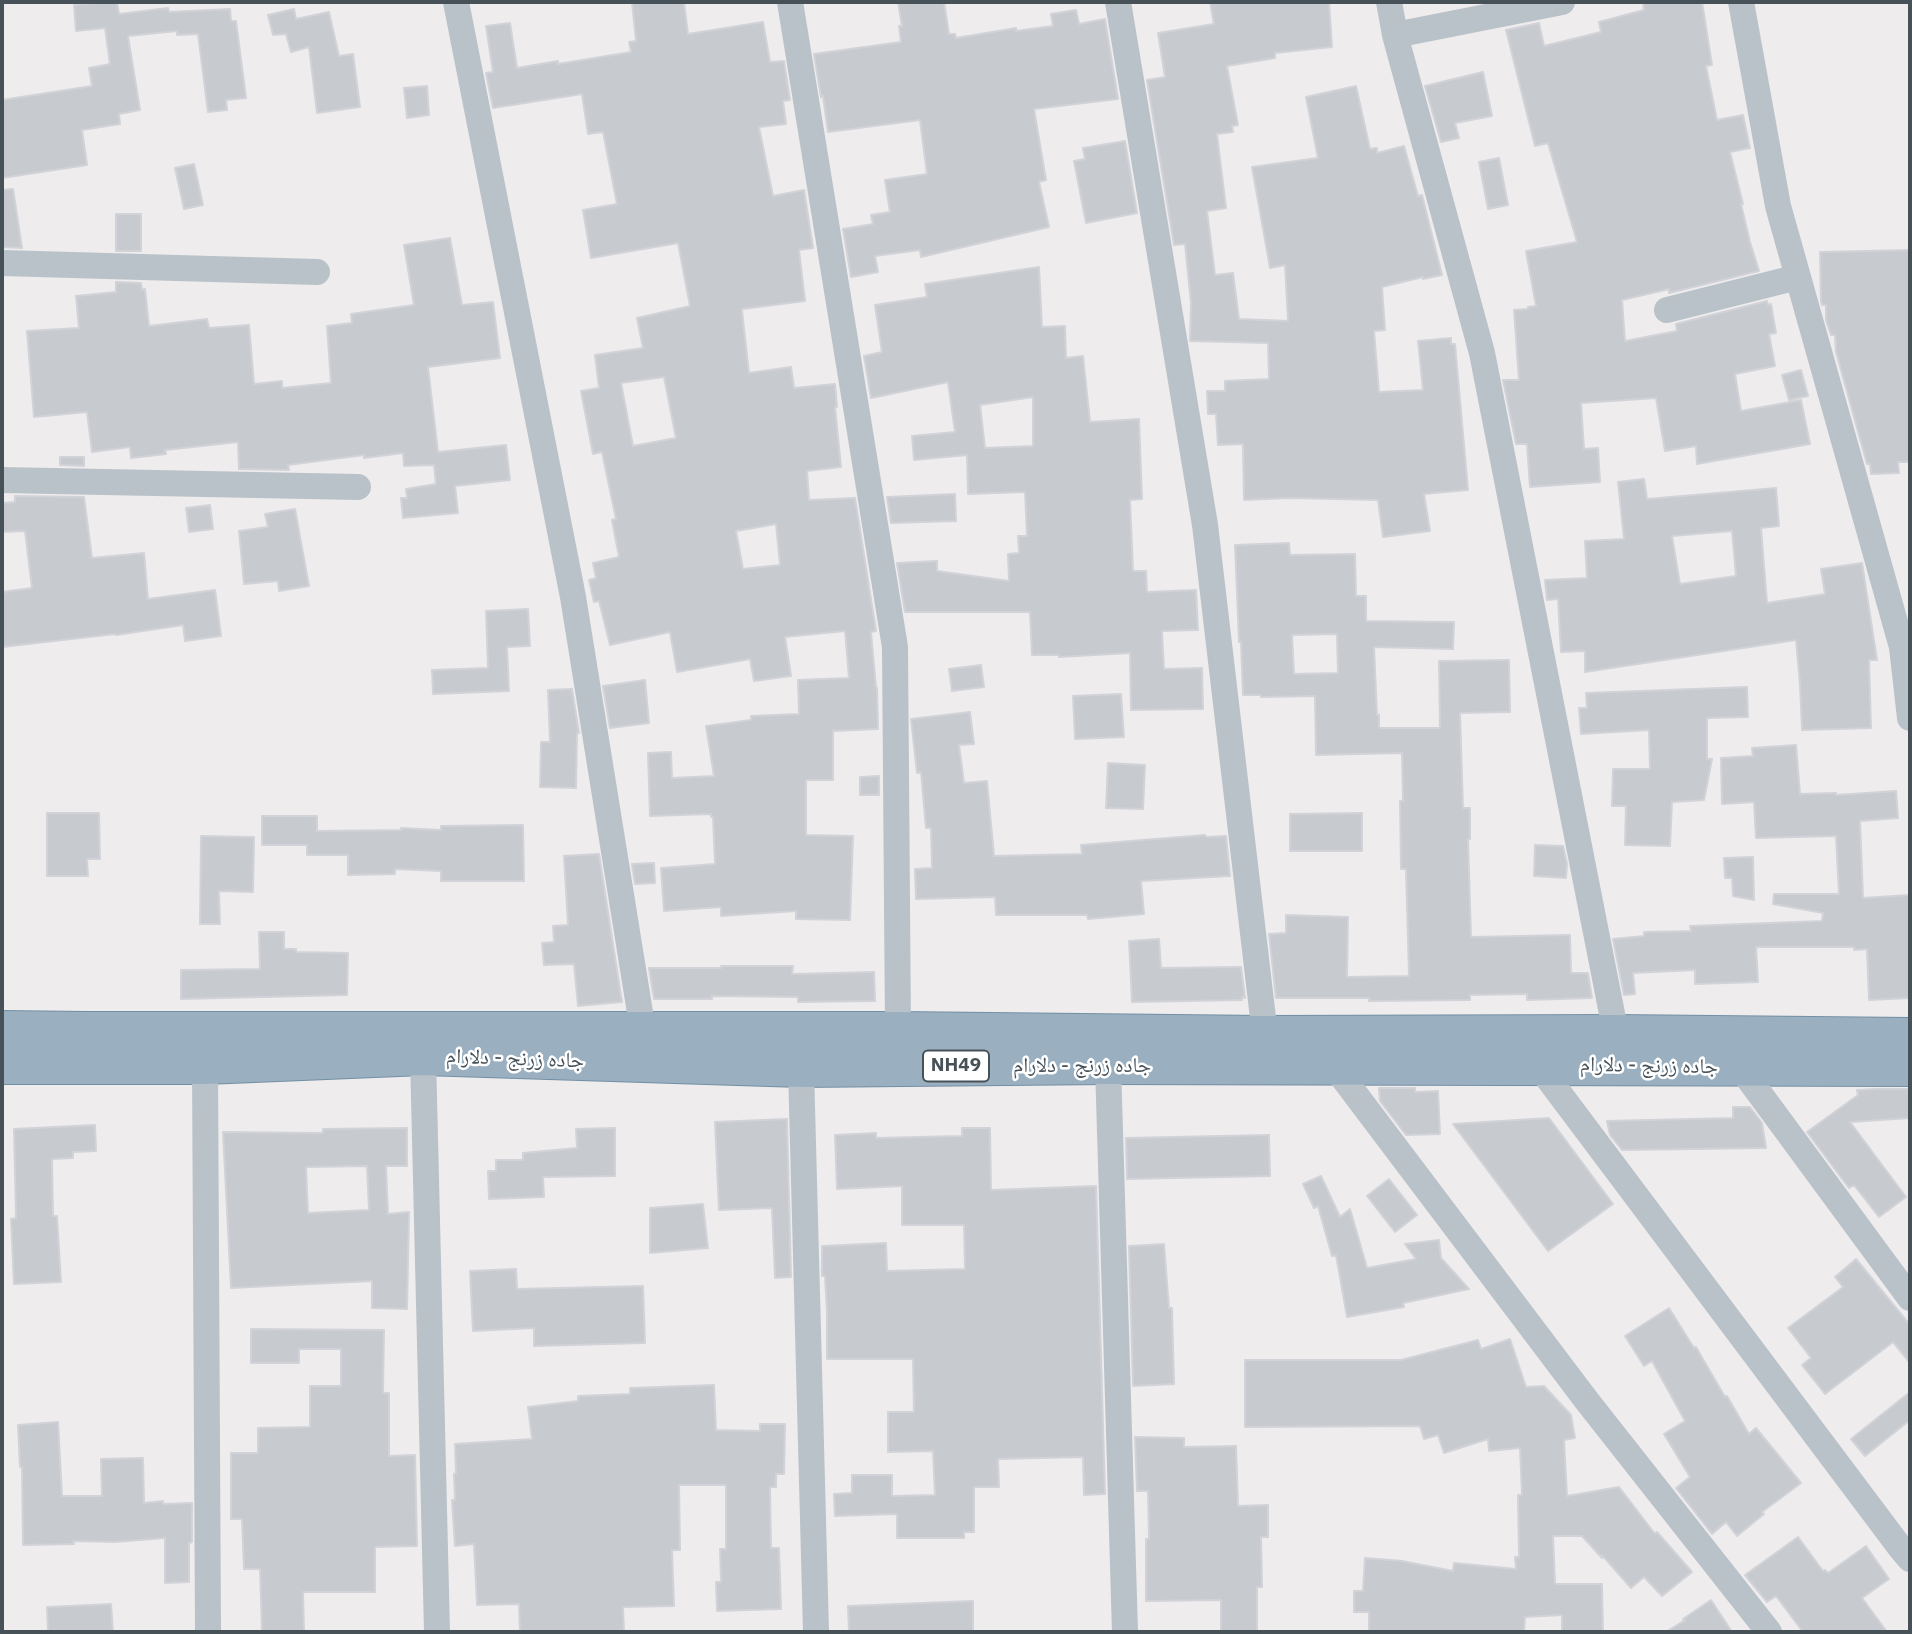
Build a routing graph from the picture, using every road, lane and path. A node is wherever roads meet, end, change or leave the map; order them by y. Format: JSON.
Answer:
{"nodes":[{"id":1,"x":456,"y":2,"type":"edge"},
{"id":2,"x":790,"y":2,"type":"edge"},
{"id":3,"x":1118,"y":2,"type":"edge"},
{"id":4,"x":1389,"y":2,"type":"edge"},
{"id":5,"x":1562,"y":2,"type":"edge"},
{"id":6,"x":1741,"y":2,"type":"edge"},
{"id":7,"x":1395,"y":35,"type":"junction"},
{"id":8,"x":2,"y":263,"type":"edge"},
{"id":9,"x":317,"y":272,"type":"dead end"},
{"id":10,"x":1798,"y":277,"type":"junction"},
{"id":11,"x":1667,"y":310,"type":"dead end"},
{"id":12,"x":2,"y":480,"type":"edge"},
{"id":13,"x":358,"y":487,"type":"dead end"},
{"id":14,"x":1910,"y":718,"type":"edge"},
{"id":15,"x":2,"y":1030,"type":"edge"},
{"id":16,"x":643,"y":1031,"type":"junction"},
{"id":17,"x":898,"y":1031,"type":"junction"},
{"id":18,"x":1616,"y":1034,"type":"junction"},
{"id":19,"x":1265,"y":1035,"type":"junction"},
{"id":20,"x":1910,"y":1037,"type":"edge"},
{"id":21,"x":424,"y":1056,"type":"junction"},
{"id":22,"x":2,"y":1065,"type":"edge"},
{"id":23,"x":1108,"y":1065,"type":"junction"},
{"id":24,"x":1538,"y":1065,"type":"junction"},
{"id":25,"x":205,"y":1066,"type":"junction"},
{"id":26,"x":1334,"y":1066,"type":"junction"},
{"id":27,"x":1740,"y":1067,"type":"junction"},
{"id":28,"x":1910,"y":1067,"type":"edge"},
{"id":29,"x":802,"y":1068,"type":"junction"},
{"id":30,"x":1910,"y":1298,"type":"edge"},
{"id":31,"x":1910,"y":1559,"type":"edge"},
{"id":32,"x":1766,"y":1631,"type":"edge"},
{"id":33,"x":208,"y":1632,"type":"edge"},
{"id":34,"x":437,"y":1632,"type":"edge"},
{"id":35,"x":816,"y":1632,"type":"edge"},
{"id":36,"x":1125,"y":1632,"type":"edge"}],
"edges":[{"from":1,"to":16,"type":"street"},
{"from":2,"to":17,"type":"street"},
{"from":3,"to":19,"type":"street"},
{"from":4,"to":7,"type":"street"},
{"from":5,"to":7,"type":"street"},
{"from":6,"to":10,"type":"street"},
{"from":7,"to":18,"type":"street"},
{"from":8,"to":9,"type":"street"},
{"from":10,"to":11,"type":"street"},
{"from":10,"to":14,"type":"street"},
{"from":12,"to":13,"type":"street"},
{"from":15,"to":16,"type":"highway","name":"جاده زرنج - دلارام","number":"NH49"},
{"from":16,"to":17,"type":"highway","name":"جاده زرنج - دلارام","number":"NH49"},
{"from":17,"to":19,"type":"highway","name":"جاده زرنج - دلارام","number":"NH49"},
{"from":18,"to":19,"type":"highway","name":"جاده زرنج - دلارام","number":"NH49"},
{"from":18,"to":20,"type":"highway","name":"جاده زرنج - دلارام","number":"NH49"},
{"from":21,"to":25,"type":"highway","name":"جاده زرنج - دلارام","number":"NH49"},
{"from":21,"to":29,"type":"highway","name":"جاده زرنج - دلارام","number":"NH49"},
{"from":21,"to":34,"type":"street"},
{"from":22,"to":25,"type":"highway","name":"جاده زرنج - دلارام","number":"NH49"},
{"from":23,"to":26,"type":"highway","name":"جاده زرنج - دلارام","number":"NH49"},
{"from":23,"to":29,"type":"highway","name":"جاده زرنج - دلارام","number":"NH49"},
{"from":23,"to":36,"type":"street"},
{"from":24,"to":26,"type":"highway","name":"جاده زرنج - دلارام","number":"NH49"},
{"from":24,"to":27,"type":"highway","name":"جاده زرنج - دلارام","number":"NH49"},
{"from":24,"to":31,"type":"street"},
{"from":25,"to":33,"type":"street"},
{"from":26,"to":32,"type":"street"},
{"from":27,"to":28,"type":"highway","name":"جاده زرنج - دلارام","number":"NH49"},
{"from":27,"to":30,"type":"street"},
{"from":29,"to":35,"type":"street"}]}
